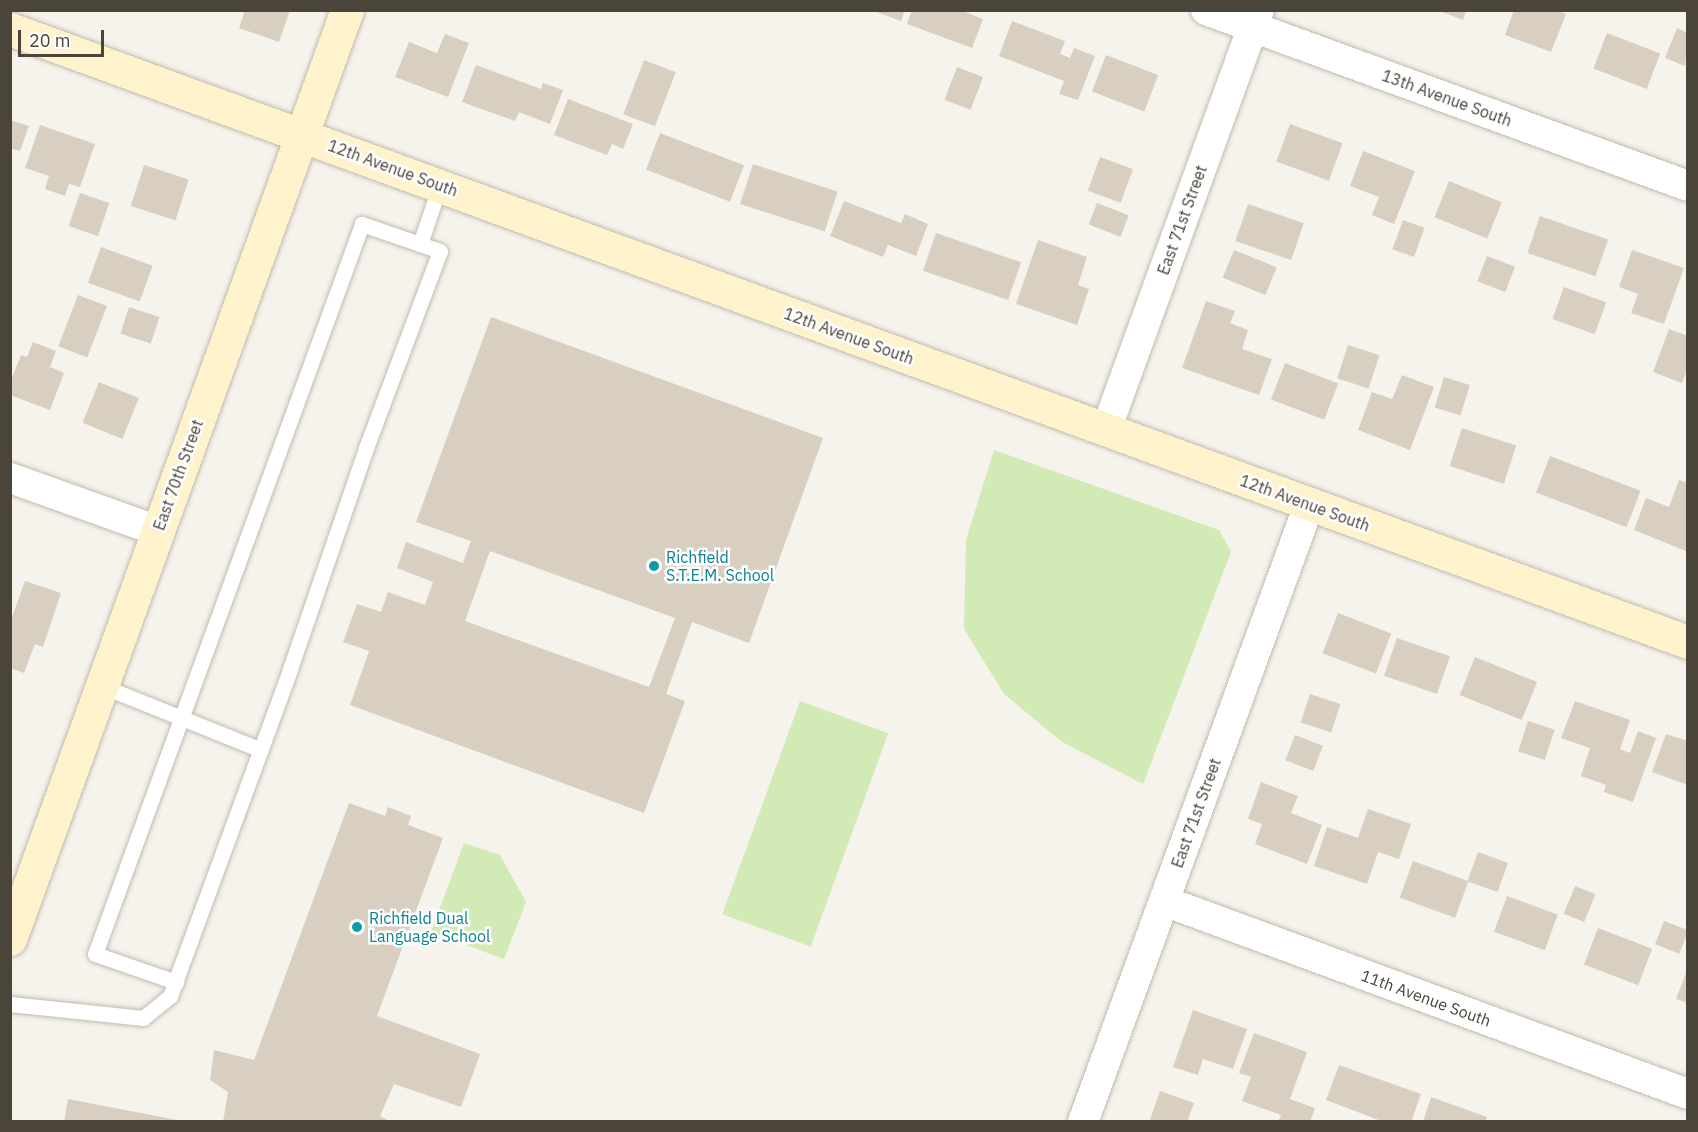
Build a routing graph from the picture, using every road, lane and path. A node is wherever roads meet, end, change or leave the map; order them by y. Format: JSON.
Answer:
{"nodes":[{"id":1,"x":347,"y":10,"type":"edge"},
{"id":2,"x":1206,"y":10,"type":"edge"},
{"id":3,"x":1256,"y":20,"type":"edge"},
{"id":4,"x":10,"y":29,"type":"edge"},
{"id":5,"x":302,"y":134,"type":"junction"},
{"id":6,"x":440,"y":185,"type":"junction"},
{"id":7,"x":1688,"y":186,"type":"edge"},
{"id":8,"x":420,"y":244,"type":"junction"},
{"id":9,"x":1106,"y":430,"type":"junction"},
{"id":10,"x":10,"y":478,"type":"edge"},
{"id":11,"x":1309,"y":505,"type":"junction"},
{"id":12,"x":158,"y":531,"type":"junction"},
{"id":13,"x":1688,"y":642,"type":"edge"},
{"id":14,"x":102,"y":686,"type":"junction"},
{"id":15,"x":181,"y":718,"type":"junction"},
{"id":16,"x":261,"y":750,"type":"junction"},
{"id":17,"x":1164,"y":902,"type":"junction"},
{"id":18,"x":12,"y":933,"type":"edge"},
{"id":19,"x":176,"y":982,"type":"junction"},
{"id":20,"x":10,"y":1004,"type":"edge"},
{"id":21,"x":1688,"y":1094,"type":"edge"},
{"id":22,"x":1083,"y":1122,"type":"edge"}],
"edges":[{"from":1,"to":5,"type":"street","name":"East 70th Street"},
{"from":2,"to":3,"type":"street","name":"13th Avenue South"},
{"from":3,"to":7,"type":"street","name":"13th Avenue South"},
{"from":3,"to":9,"type":"street","name":"East 71st Street"},
{"from":4,"to":5,"type":"street","name":"12th Avenue South"},
{"from":5,"to":6,"type":"street","name":"12th Avenue South"},
{"from":5,"to":12,"type":"street","name":"East 70th Street"},
{"from":6,"to":8,"type":"lane"},
{"from":6,"to":9,"type":"street","name":"12th Avenue South"},
{"from":8,"to":15,"type":"lane"},
{"from":8,"to":16,"type":"lane"},
{"from":9,"to":11,"type":"street","name":"12th Avenue South"},
{"from":10,"to":12,"type":"street"},
{"from":11,"to":13,"type":"street","name":"12th Avenue South"},
{"from":11,"to":17,"type":"street","name":"East 71st Street"},
{"from":12,"to":14,"type":"street","name":"East 70th Street"},
{"from":14,"to":15,"type":"lane"},
{"from":14,"to":18,"type":"street","name":"East 70th Street"},
{"from":15,"to":16,"type":"lane"},
{"from":15,"to":19,"type":"lane"},
{"from":16,"to":19,"type":"lane"},
{"from":17,"to":21,"type":"street","name":"11th Avenue South"},
{"from":17,"to":22,"type":"street","name":"East 71st Street"},
{"from":19,"to":20,"type":"lane"}]}
